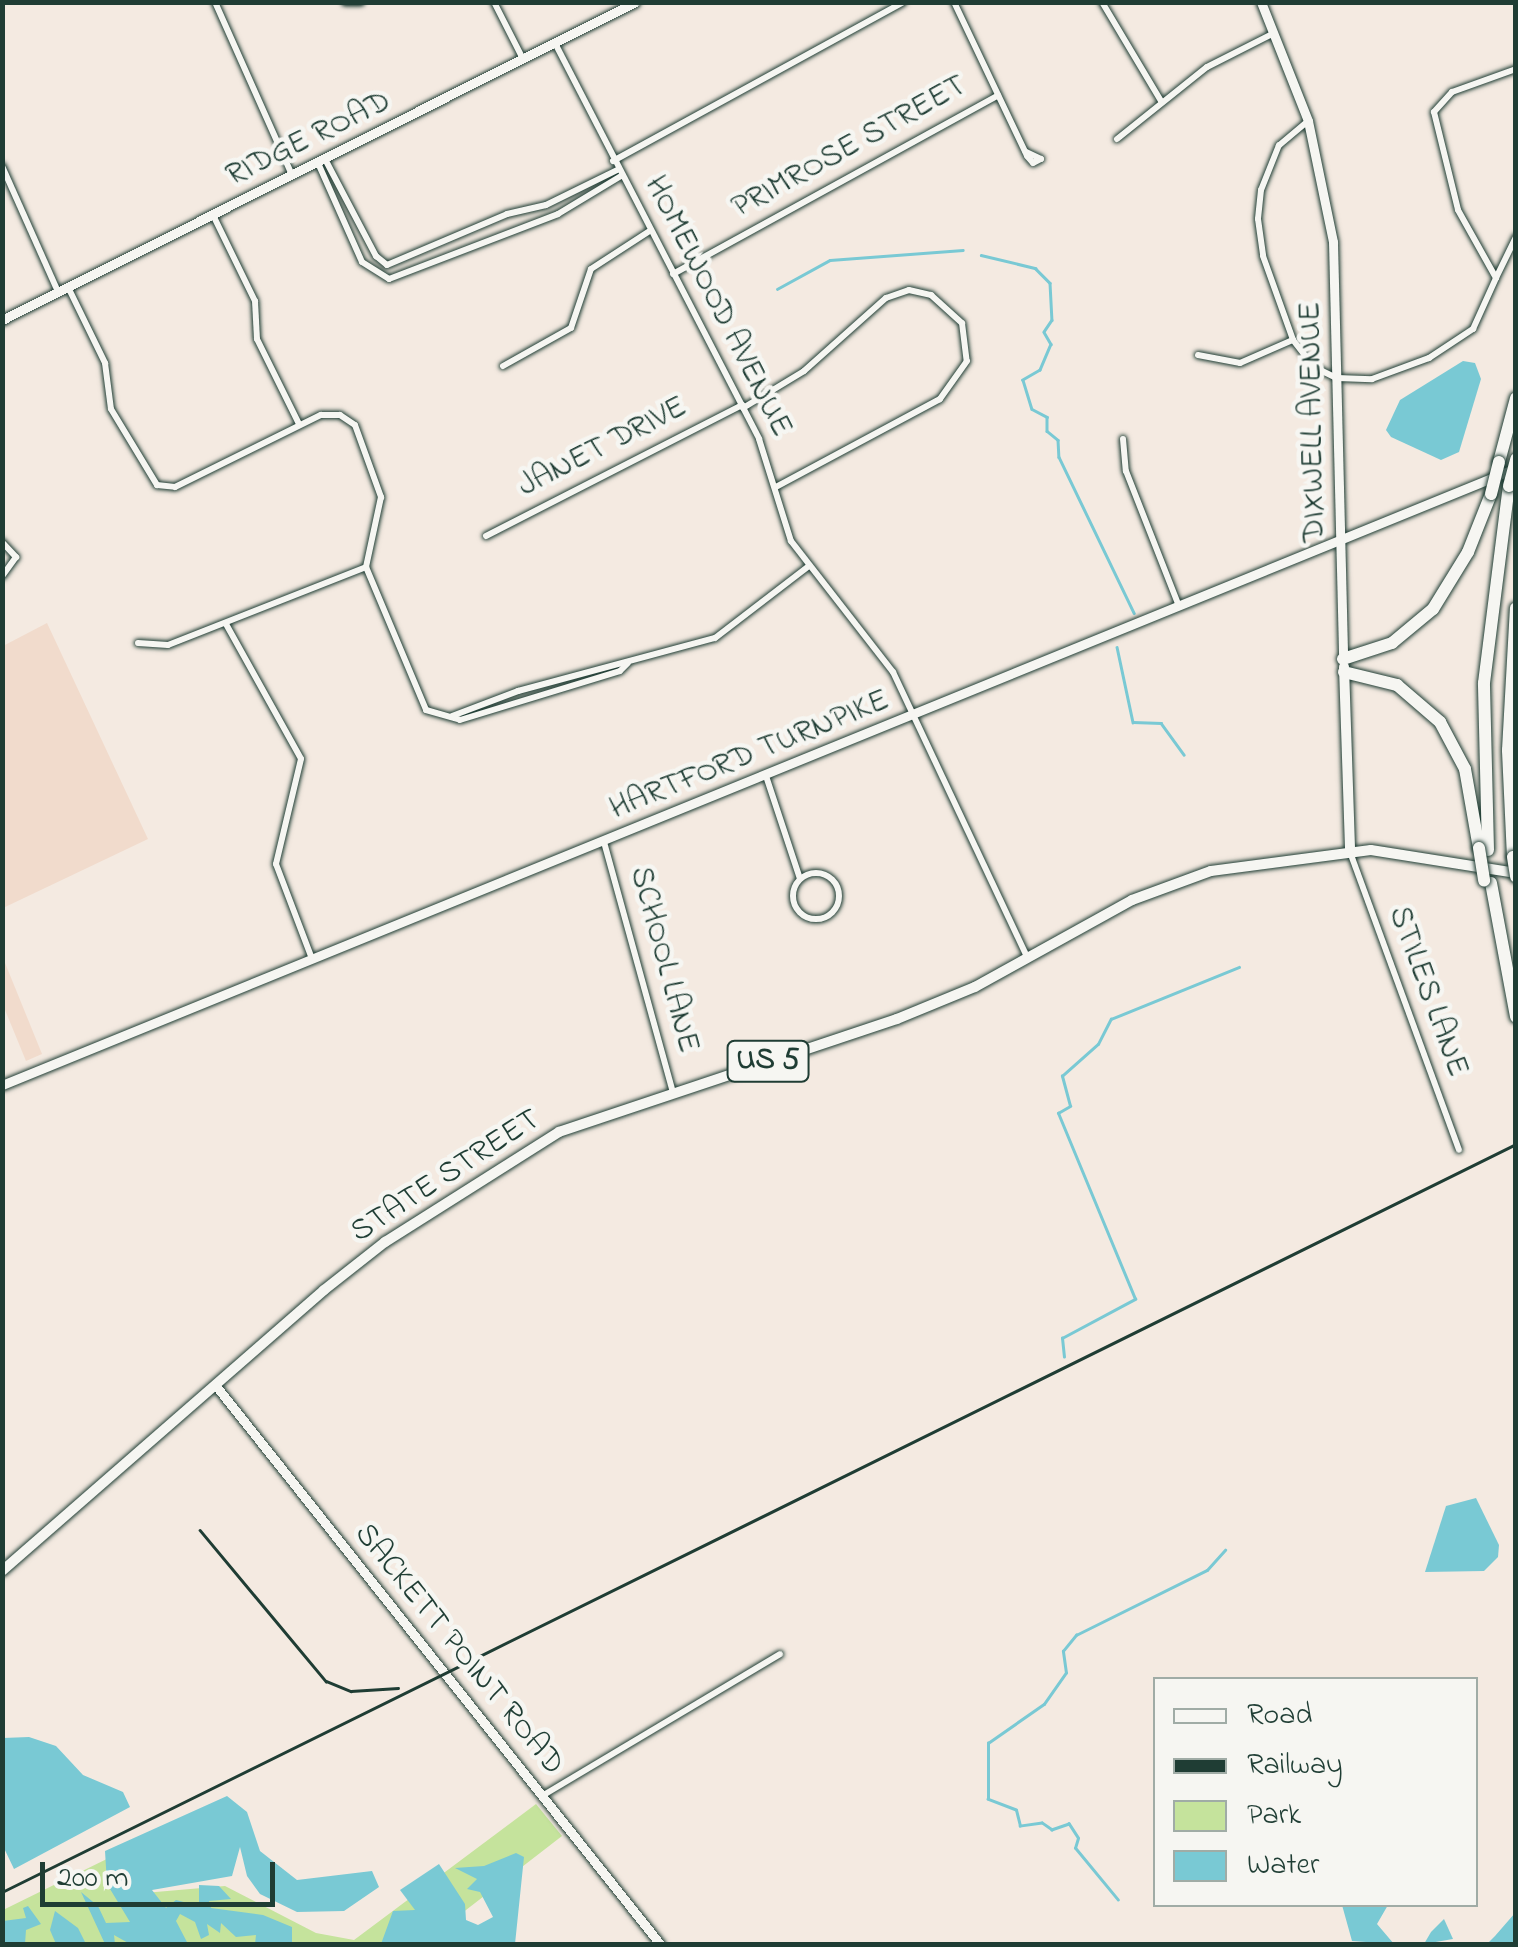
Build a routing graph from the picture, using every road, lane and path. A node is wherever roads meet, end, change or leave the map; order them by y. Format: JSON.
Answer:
{"nodes":[{"id":1,"x":214,"y":2,"type":"edge"},
{"id":2,"x":345,"y":2,"type":"edge"},
{"id":3,"x":361,"y":2,"type":"edge"},
{"id":4,"x":494,"y":2,"type":"edge"},
{"id":5,"x":636,"y":2,"type":"edge"},
{"id":6,"x":903,"y":2,"type":"edge"},
{"id":7,"x":954,"y":2,"type":"edge"},
{"id":8,"x":1102,"y":2,"type":"edge"},
{"id":9,"x":1261,"y":2,"type":"edge"},
{"id":10,"x":1276,"y":33,"type":"junction"},
{"id":11,"x":556,"y":45,"type":"junction"},
{"id":12,"x":524,"y":61,"type":"junction"},
{"id":13,"x":1516,"y":69,"type":"edge"},
{"id":14,"x":998,"y":95,"type":"junction"},
{"id":15,"x":1161,"y":101,"type":"junction"},
{"id":16,"x":1308,"y":121,"type":"junction"},
{"id":17,"x":1117,"y":139,"type":"dead end"},
{"id":18,"x":1026,"y":152,"type":"dead end"},
{"id":19,"x":322,"y":161,"type":"junction"},
{"id":20,"x":613,"y":161,"type":"junction"},
{"id":21,"x":2,"y":166,"type":"edge"},
{"id":22,"x":619,"y":173,"type":"junction"},
{"id":23,"x":292,"y":176,"type":"junction"},
{"id":24,"x":6,"y":186,"type":"edge"},
{"id":25,"x":214,"y":215,"type":"junction"},
{"id":26,"x":648,"y":232,"type":"junction"},
{"id":27,"x":1516,"y":238,"type":"edge"},
{"id":28,"x":383,"y":264,"type":"junction"},
{"id":29,"x":673,"y":274,"type":"junction"},
{"id":30,"x":377,"y":275,"type":"junction"},
{"id":31,"x":1496,"y":278,"type":"junction"},
{"id":32,"x":63,"y":290,"type":"junction"},
{"id":33,"x":2,"y":320,"type":"edge"},
{"id":34,"x":1293,"y":340,"type":"junction"},
{"id":35,"x":1198,"y":356,"type":"dead end"},
{"id":36,"x":504,"y":366,"type":"dead end"},
{"id":37,"x":1338,"y":378,"type":"junction"},
{"id":38,"x":1516,"y":398,"type":"edge"},
{"id":39,"x":743,"y":406,"type":"junction"},
{"id":40,"x":298,"y":424,"type":"junction"},
{"id":41,"x":1123,"y":439,"type":"dead end"},
{"id":42,"x":1516,"y":459,"type":"edge"},
{"id":43,"x":1516,"y":468,"type":"edge"},
{"id":44,"x":776,"y":487,"type":"junction"},
{"id":45,"x":486,"y":536,"type":"dead end"},
{"id":46,"x":1341,"y":540,"type":"junction"},
{"id":47,"x":2,"y":542,"type":"edge"},
{"id":48,"x":809,"y":566,"type":"junction"},
{"id":49,"x":366,"y":567,"type":"junction"},
{"id":50,"x":2,"y":576,"type":"edge"},
{"id":51,"x":1179,"y":607,"type":"junction"},
{"id":52,"x":1516,"y":608,"type":"edge"},
{"id":53,"x":226,"y":624,"type":"junction"},
{"id":54,"x":138,"y":643,"type":"dead end"},
{"id":55,"x":1344,"y":666,"type":"junction"},
{"id":56,"x":915,"y":716,"type":"junction"},
{"id":57,"x":766,"y":776,"type":"junction"},
{"id":58,"x":604,"y":842,"type":"junction"},
{"id":59,"x":1483,"y":849,"type":"junction"},
{"id":60,"x":1350,"y":851,"type":"junction"},
{"id":61,"x":1516,"y":875,"type":"edge"},
{"id":62,"x":800,"y":879,"type":"junction"},
{"id":63,"x":1028,"y":959,"type":"junction"},
{"id":64,"x":312,"y":960,"type":"junction"},
{"id":65,"x":1516,"y":1017,"type":"edge"},
{"id":66,"x":2,"y":1086,"type":"edge"},
{"id":67,"x":673,"y":1092,"type":"junction"},
{"id":68,"x":1459,"y":1150,"type":"dead end"},
{"id":69,"x":216,"y":1386,"type":"junction"},
{"id":70,"x":2,"y":1571,"type":"edge"},
{"id":71,"x":780,"y":1654,"type":"dead end"},
{"id":72,"x":542,"y":1796,"type":"junction"},
{"id":73,"x":660,"y":1944,"type":"edge"}],
"edges":[{"from":1,"to":23,"type":"street"},
{"from":2,"to":3,"type":"street"},
{"from":4,"to":12,"type":"street"},
{"from":5,"to":11,"type":"main road","name":"RIDGE ROAD"},
{"from":6,"to":20,"type":"street"},
{"from":7,"to":14,"type":"street"},
{"from":8,"to":15,"type":"street"},
{"from":9,"to":10,"type":"main road","name":"DIXWELL AVENUE"},
{"from":10,"to":15,"type":"street"},
{"from":10,"to":16,"type":"main road","name":"DIXWELL AVENUE"},
{"from":11,"to":12,"type":"main road","name":"RIDGE ROAD"},
{"from":11,"to":20,"type":"street","name":"HOMEWOOD AVENUE"},
{"from":12,"to":19,"type":"main road","name":"RIDGE ROAD"},
{"from":13,"to":31,"type":"street"},
{"from":14,"to":18,"type":"street"},
{"from":14,"to":29,"type":"street","name":"PRIMROSE STREET"},
{"from":15,"to":17,"type":"street"},
{"from":16,"to":34,"type":"street"},
{"from":16,"to":37,"type":"main road","name":"DIXWELL AVENUE"},
{"from":19,"to":23,"type":"main road","name":"RIDGE ROAD"},
{"from":19,"to":28,"type":"street"},
{"from":19,"to":30,"type":"street"},
{"from":20,"to":22,"type":"street","name":"HOMEWOOD AVENUE"},
{"from":21,"to":24,"type":"street"},
{"from":22,"to":26,"type":"street","name":"HOMEWOOD AVENUE"},
{"from":22,"to":28,"type":"street"},
{"from":22,"to":30,"type":"street"},
{"from":23,"to":25,"type":"main road","name":"RIDGE ROAD"},
{"from":24,"to":32,"type":"street"},
{"from":25,"to":32,"type":"main road","name":"RIDGE ROAD"},
{"from":25,"to":40,"type":"street"},
{"from":26,"to":29,"type":"street","name":"HOMEWOOD AVENUE"},
{"from":26,"to":36,"type":"street"},
{"from":27,"to":31,"type":"street"},
{"from":28,"to":30,"type":"street"},
{"from":29,"to":39,"type":"street","name":"HOMEWOOD AVENUE"},
{"from":31,"to":37,"type":"street"},
{"from":32,"to":33,"type":"main road","name":"RIDGE ROAD"},
{"from":32,"to":40,"type":"street"},
{"from":34,"to":35,"type":"street"},
{"from":34,"to":37,"type":"street"},
{"from":37,"to":46,"type":"main road","name":"DIXWELL AVENUE"},
{"from":38,"to":55,"type":"highway","bridge":true},
{"from":39,"to":44,"type":"street","name":"HOMEWOOD AVENUE"},
{"from":39,"to":44,"type":"street","name":"JANET DRIVE"},
{"from":39,"to":45,"type":"street","name":"JANET DRIVE"},
{"from":40,"to":49,"type":"street"},
{"from":41,"to":51,"type":"street"},
{"from":42,"to":59,"type":"highway","bridge":true},
{"from":43,"to":46,"type":"main road","name":"HARTFORD TURNPIKE"},
{"from":44,"to":48,"type":"street","name":"HOMEWOOD AVENUE"},
{"from":46,"to":51,"type":"main road","name":"HARTFORD TURNPIKE"},
{"from":46,"to":55,"type":"main road","name":"DIXWELL AVENUE"},
{"from":47,"to":50,"type":"street"},
{"from":48,"to":49,"type":"street"},
{"from":48,"to":56,"type":"street","name":"HOMEWOOD AVENUE"},
{"from":49,"to":53,"type":"street"},
{"from":51,"to":56,"type":"main road","name":"HARTFORD TURNPIKE"},
{"from":52,"to":61,"type":"highway","bridge":true},
{"from":53,"to":54,"type":"street"},
{"from":53,"to":64,"type":"street"},
{"from":55,"to":59,"type":"highway"},
{"from":55,"to":60,"type":"main road","name":"DIXWELL AVENUE"},
{"from":56,"to":57,"type":"main road","name":"HARTFORD TURNPIKE"},
{"from":56,"to":63,"type":"street","name":"HOMEWOOD AVENUE"},
{"from":57,"to":58,"type":"main road","name":"HARTFORD TURNPIKE"},
{"from":57,"to":62,"type":"street"},
{"from":58,"to":64,"type":"main road","name":"HARTFORD TURNPIKE"},
{"from":58,"to":67,"type":"street","name":"SCHOOL LANE"},
{"from":59,"to":65,"type":"highway"},
{"from":60,"to":61,"type":"main road","name":"STATE STREET","number":"US 5"},
{"from":60,"to":63,"type":"main road","name":"STATE STREET","number":"US 5"},
{"from":60,"to":68,"type":"street","name":"STILES LANE"},
{"from":62,"to":62,"type":"street"},
{"from":63,"to":67,"type":"main road","name":"STATE STREET","number":"US 5"},
{"from":64,"to":66,"type":"main road","name":"HARTFORD TURNPIKE"},
{"from":67,"to":69,"type":"main road","name":"STATE STREET","number":"US 5"},
{"from":69,"to":70,"type":"main road","name":"STATE STREET","number":"US 5"},
{"from":69,"to":72,"type":"main road","name":"SACKETT POINT ROAD"},
{"from":71,"to":72,"type":"street"},
{"from":72,"to":73,"type":"main road","name":"SACKETT POINT ROAD"}]}
